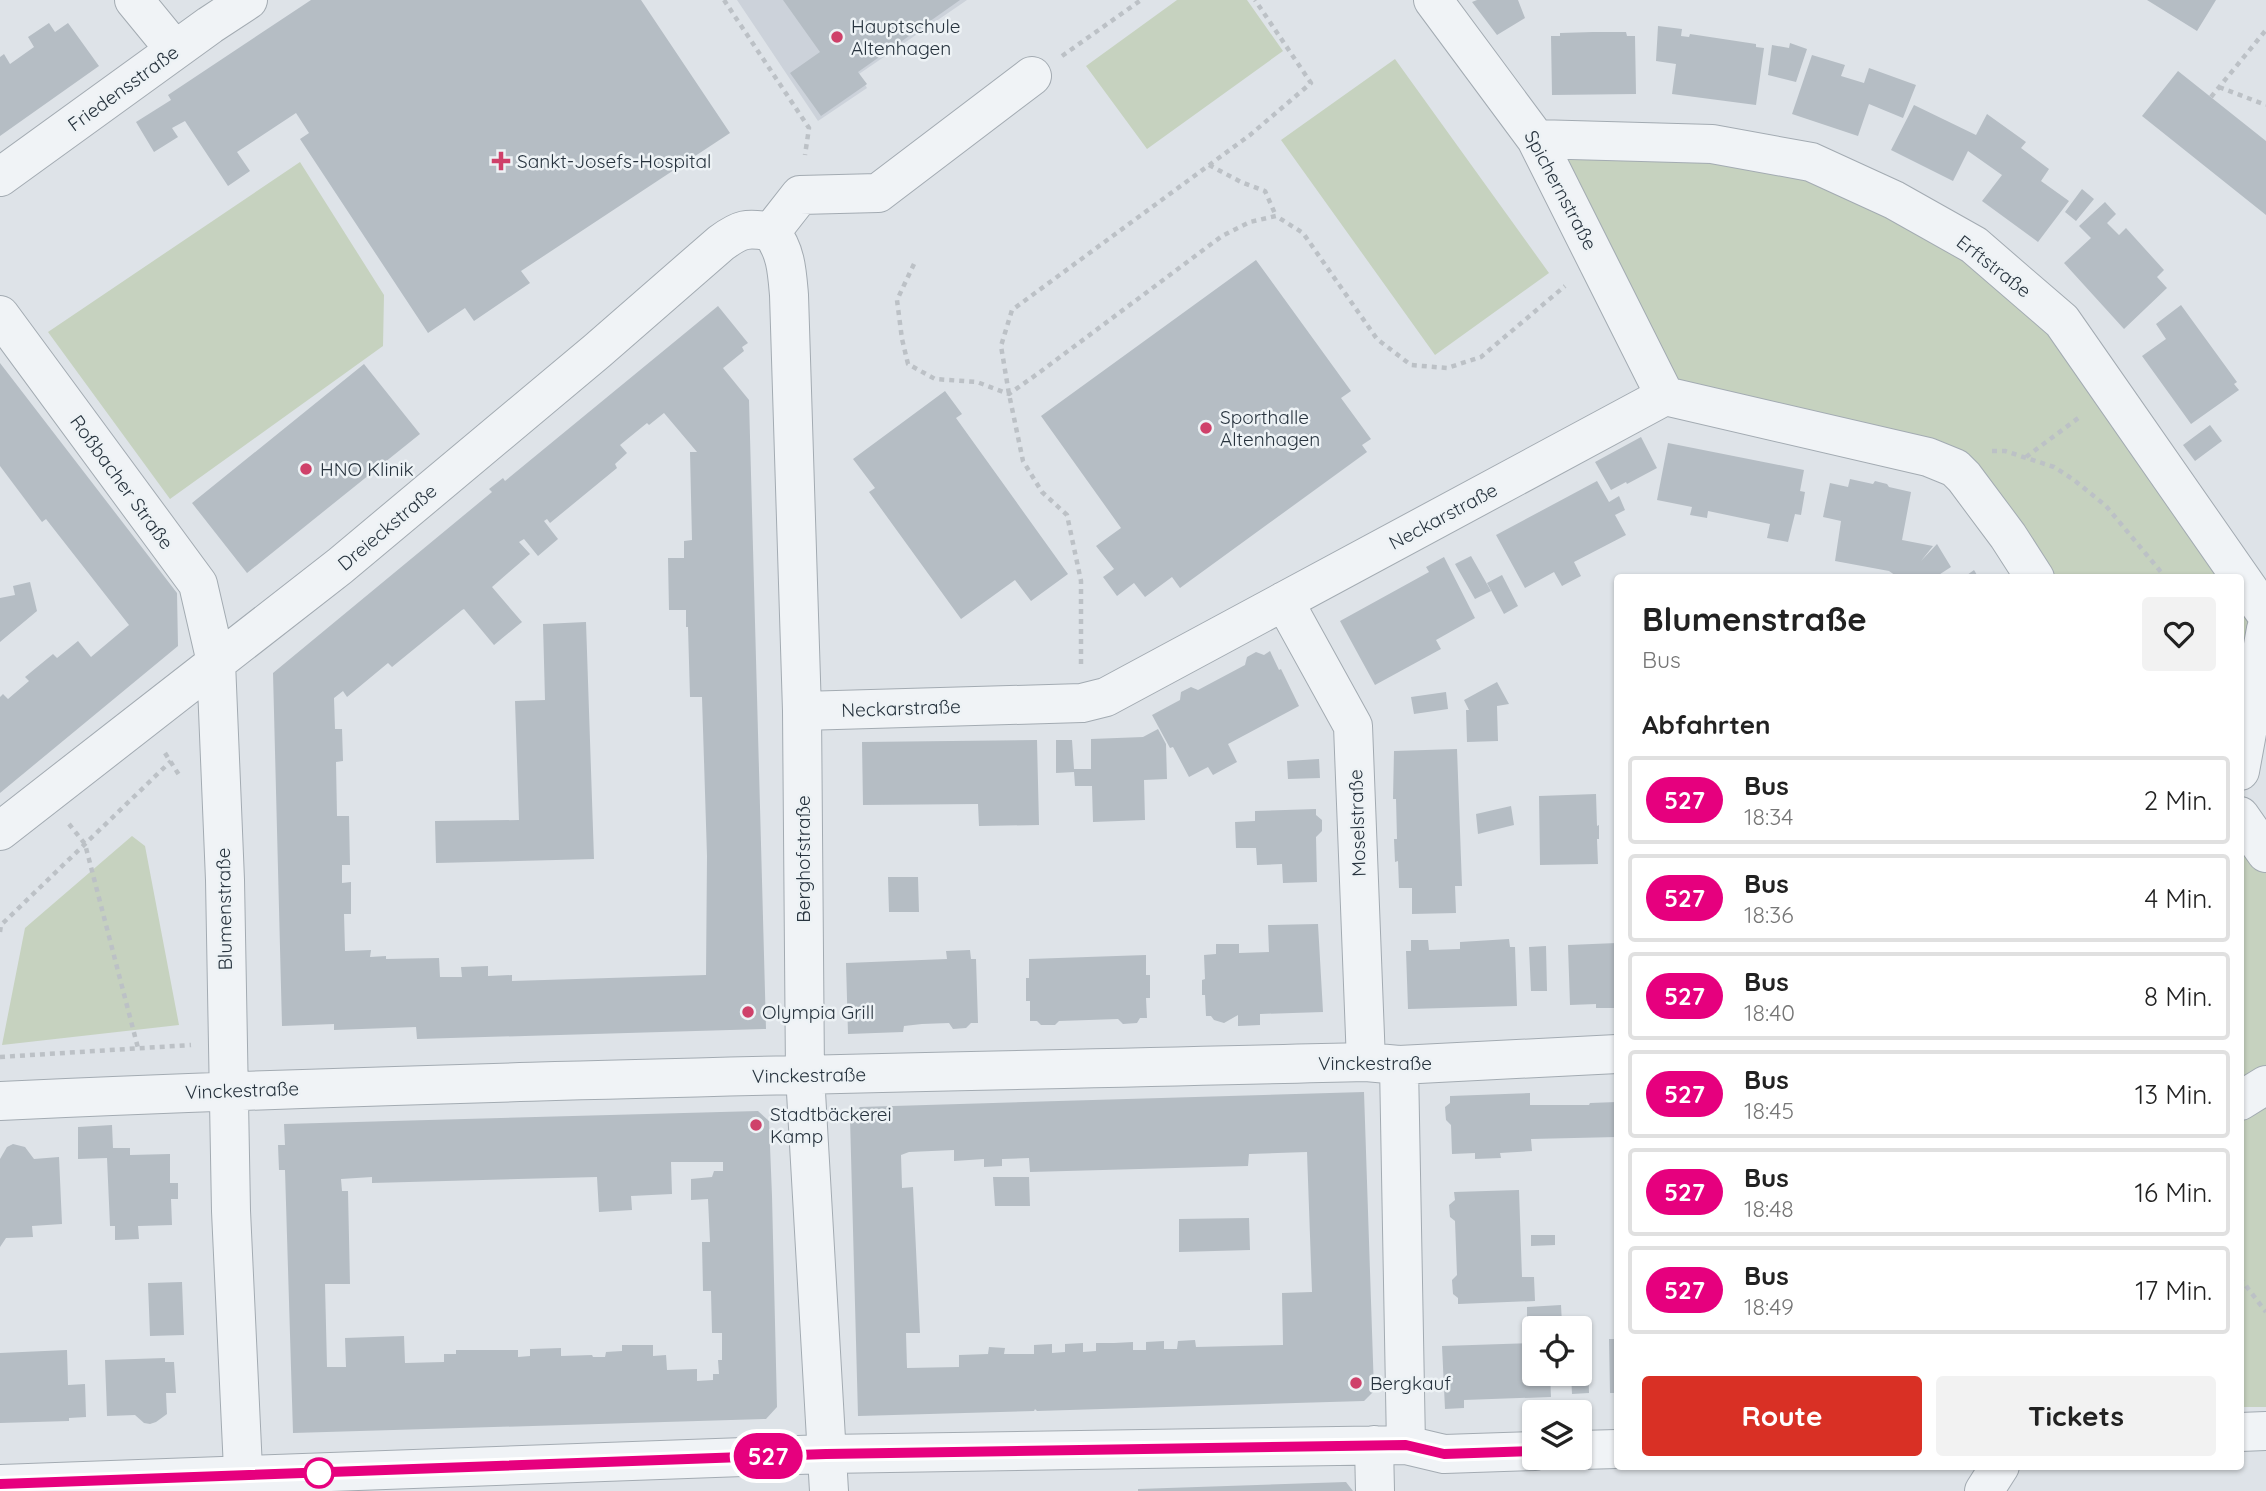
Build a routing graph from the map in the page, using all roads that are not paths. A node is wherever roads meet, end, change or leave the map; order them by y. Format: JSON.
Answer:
{"nodes":[{"id":1,"x":134,"y":0,"type":"edge"},
{"id":2,"x":248,"y":0,"type":"edge"},
{"id":3,"x":1433,"y":0,"type":"edge"},
{"id":4,"x":175,"y":50,"type":"junction"},
{"id":5,"x":1032,"y":76,"type":"road end"},
{"id":6,"x":1536,"y":139,"type":"junction"},
{"id":7,"x":0,"y":177,"type":"edge"},
{"id":8,"x":771,"y":232,"type":"junction"},
{"id":9,"x":0,"y":316,"type":"edge"},
{"id":10,"x":1665,"y":396,"type":"junction"},
{"id":11,"x":2032,"y":574,"type":"edge"},
{"id":12,"x":2238,"y":574,"type":"edge"},
{"id":13,"x":2244,"y":582,"type":"edge"},
{"id":14,"x":1284,"y":601,"type":"junction"},
{"id":15,"x":2266,"y":614,"type":"edge"},
{"id":16,"x":2266,"y":629,"type":"edge"},
{"id":17,"x":216,"y":662,"type":"junction"},
{"id":18,"x":802,"y":711,"type":"junction"},
{"id":19,"x":2244,"y":749,"type":"edge"},
{"id":20,"x":2244,"y":822,"type":"edge"},
{"id":21,"x":0,"y":831,"type":"edge"},
{"id":22,"x":2266,"y":853,"type":"edge"},
{"id":23,"x":1614,"y":1054,"type":"edge"},
{"id":24,"x":1382,"y":1064,"type":"junction"},
{"id":25,"x":805,"y":1075,"type":"junction"},
{"id":26,"x":2266,"y":1085,"type":"edge"},
{"id":27,"x":227,"y":1090,"type":"junction"},
{"id":28,"x":2244,"y":1099,"type":"edge"},
{"id":29,"x":0,"y":1101,"type":"edge"},
{"id":30,"x":2266,"y":1431,"type":"edge"},
{"id":31,"x":2244,"y":1432,"type":"edge"},
{"id":32,"x":1390,"y":1445,"type":"junction"},
{"id":33,"x":1614,"y":1449,"type":"edge"},
{"id":34,"x":1592,"y":1450,"type":"edge"},
{"id":35,"x":1522,"y":1451,"type":"edge"},
{"id":36,"x":1997,"y":1470,"type":"edge"},
{"id":37,"x":828,"y":1473,"type":"edge"},
{"id":38,"x":244,"y":1483,"type":"edge"},
{"id":39,"x":0,"y":1484,"type":"edge"},
{"id":40,"x":1375,"y":1491,"type":"edge"},
{"id":41,"x":1984,"y":1491,"type":"edge"}],
"edges":[{"from":1,"to":4,"type":"street"},
{"from":2,"to":4,"type":"street","name":"Friedensstraße"},
{"from":3,"to":6,"type":"street","name":"Spichernstraße"},
{"from":4,"to":7,"type":"street","name":"Friedensstraße"},
{"from":5,"to":8,"type":"street"},
{"from":6,"to":10,"type":"street","name":"Spichernstraße"},
{"from":6,"to":12,"type":"street","name":"Erftstraße"},
{"from":8,"to":17,"type":"street","name":"Dreieckstraße"},
{"from":8,"to":18,"type":"street","name":"Berghofstraße"},
{"from":9,"to":17,"type":"street","name":"Roßbacher Straße"},
{"from":10,"to":11,"type":"street"},
{"from":10,"to":14,"type":"street","name":"Neckarstraße"},
{"from":13,"to":15,"type":"street","name":"Erftstraße"},
{"from":14,"to":18,"type":"street","name":"Neckarstraße"},
{"from":14,"to":24,"type":"street","name":"Moselstraße"},
{"from":16,"to":19,"type":"street"},
{"from":17,"to":21,"type":"street","name":"Dreieckstraße"},
{"from":17,"to":27,"type":"street","name":"Blumenstraße"},
{"from":18,"to":25,"type":"street","name":"Berghofstraße"},
{"from":20,"to":22,"type":"street"},
{"from":23,"to":24,"type":"street","name":"Vinckestraße"},
{"from":24,"to":25,"type":"street","name":"Vinckestraße"},
{"from":24,"to":32,"type":"street","name":"Moselstraße"},
{"from":25,"to":27,"type":"street","name":"Vinckestraße"},
{"from":25,"to":37,"type":"street","name":"Berghofstraße"},
{"from":26,"to":28,"type":"street"},
{"from":27,"to":29,"type":"street","name":"Vinckestraße"},
{"from":27,"to":38,"type":"street","name":"Blumenstraße"},
{"from":30,"to":31,"type":"street"},
{"from":32,"to":35,"type":"street"},
{"from":32,"to":37,"type":"street"},
{"from":32,"to":40,"type":"street","name":"Moselstraße"},
{"from":33,"to":34,"type":"street"},
{"from":36,"to":41,"type":"street"},
{"from":37,"to":38,"type":"street"},
{"from":38,"to":39,"type":"street"}]}
